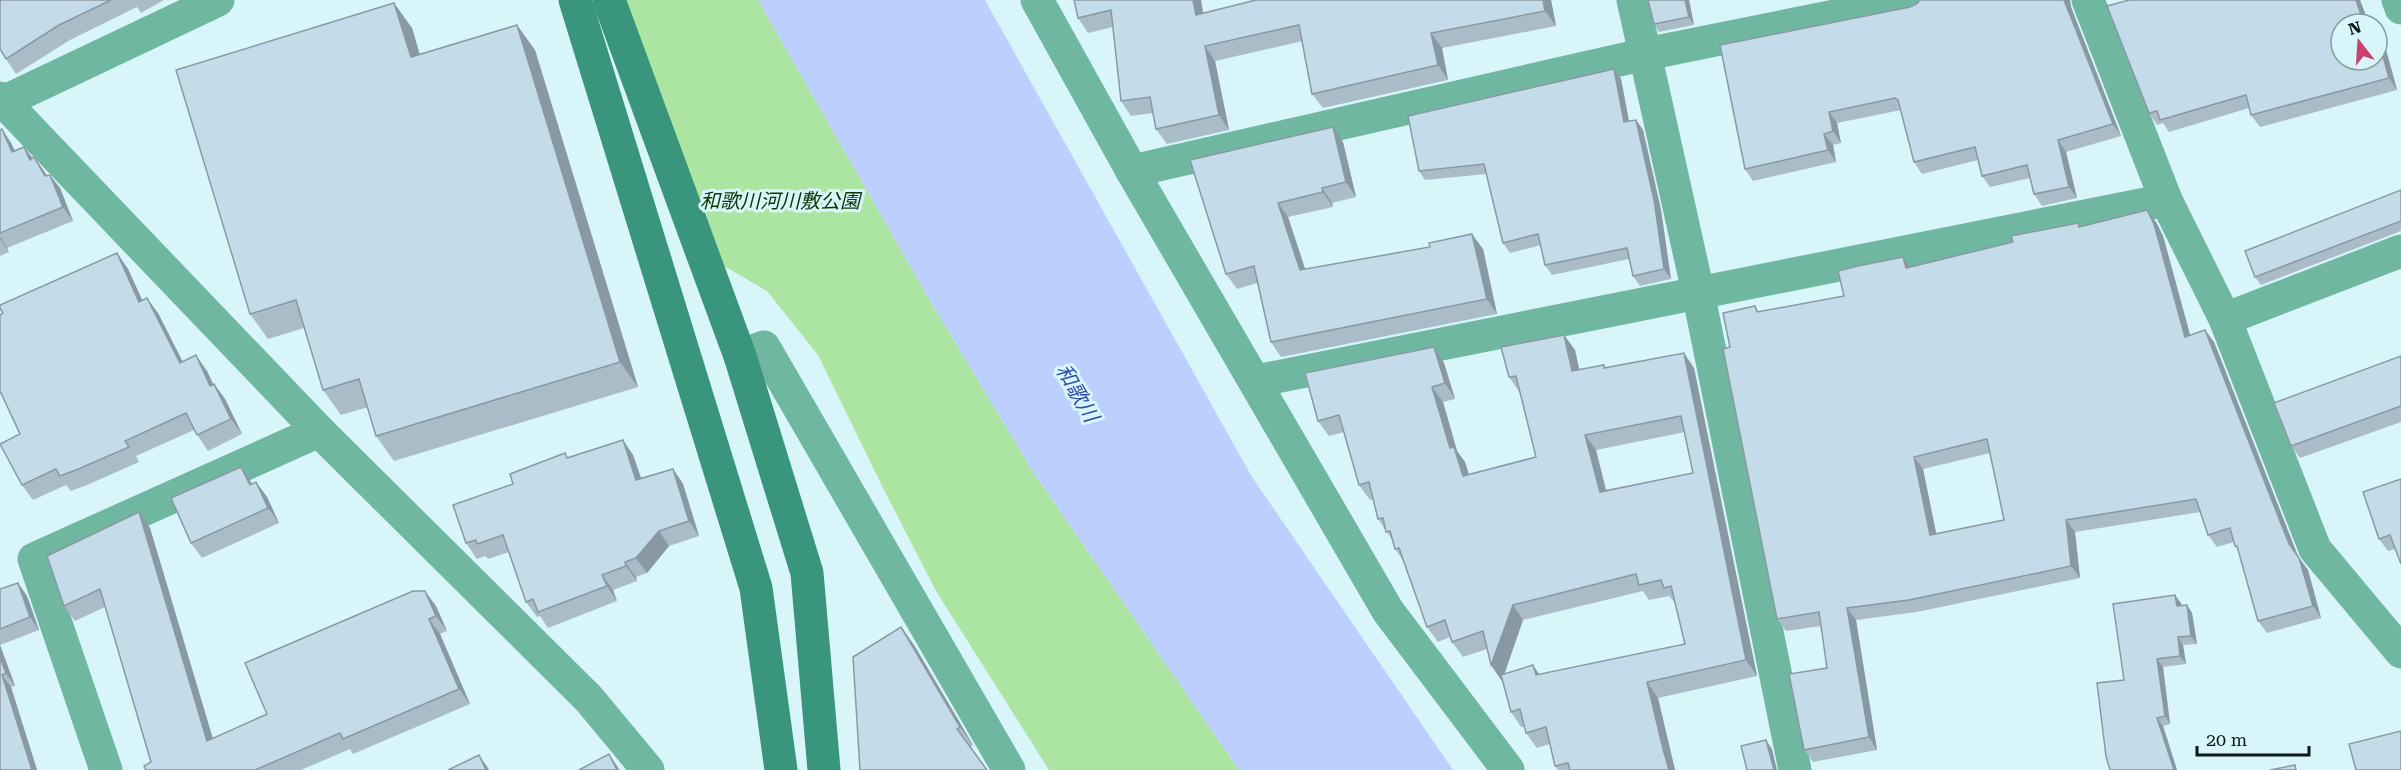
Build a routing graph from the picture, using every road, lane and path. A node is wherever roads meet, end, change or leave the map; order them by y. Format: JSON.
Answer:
{"nodes":[{"id":1,"x":218,"y":0,"type":"edge"},
{"id":2,"x":574,"y":0,"type":"edge"},
{"id":3,"x":609,"y":0,"type":"edge"},
{"id":4,"x":1037,"y":0,"type":"edge"},
{"id":5,"x":1633,"y":0,"type":"edge"},
{"id":6,"x":1914,"y":0,"type":"edge"},
{"id":7,"x":2088,"y":0,"type":"edge"},
{"id":8,"x":2398,"y":0,"type":"edge"},
{"id":9,"x":2401,"y":8,"type":"edge"},
{"id":10,"x":1646,"y":54,"type":"junction"},
{"id":11,"x":2,"y":100,"type":"edge"},
{"id":12,"x":1132,"y":171,"type":"junction"},
{"id":13,"x":2166,"y":200,"type":"junction"},
{"id":14,"x":2401,"y":251,"type":"edge"},
{"id":15,"x":1698,"y":292,"type":"junction"},
{"id":16,"x":2225,"y":319,"type":"junction"},
{"id":17,"x":740,"y":356,"type":"junction"},
{"id":18,"x":1256,"y":381,"type":"junction"},
{"id":19,"x":319,"y":431,"type":"junction"},
{"id":20,"x":2401,"y":652,"type":"edge"},
{"id":21,"x":106,"y":770,"type":"edge"},
{"id":22,"x":648,"y":770,"type":"edge"},
{"id":23,"x":781,"y":770,"type":"edge"},
{"id":24,"x":824,"y":770,"type":"edge"},
{"id":25,"x":1009,"y":770,"type":"edge"},
{"id":26,"x":1508,"y":770,"type":"edge"},
{"id":27,"x":1796,"y":770,"type":"edge"}],
"edges":[{"from":1,"to":11,"type":"street"},
{"from":2,"to":23,"type":"street"},
{"from":3,"to":17,"type":"street"},
{"from":4,"to":12,"type":"street"},
{"from":5,"to":10,"type":"street"},
{"from":6,"to":10,"type":"street"},
{"from":7,"to":13,"type":"street"},
{"from":8,"to":9,"type":"street"},
{"from":10,"to":12,"type":"street"},
{"from":10,"to":15,"type":"street"},
{"from":11,"to":19,"type":"street"},
{"from":12,"to":18,"type":"street"},
{"from":13,"to":15,"type":"street"},
{"from":13,"to":16,"type":"street"},
{"from":14,"to":16,"type":"street"},
{"from":15,"to":18,"type":"street"},
{"from":15,"to":27,"type":"street"},
{"from":16,"to":20,"type":"street"},
{"from":17,"to":24,"type":"street"},
{"from":17,"to":25,"type":"street"},
{"from":18,"to":26,"type":"street"},
{"from":19,"to":21,"type":"street"},
{"from":19,"to":22,"type":"street"}]}
